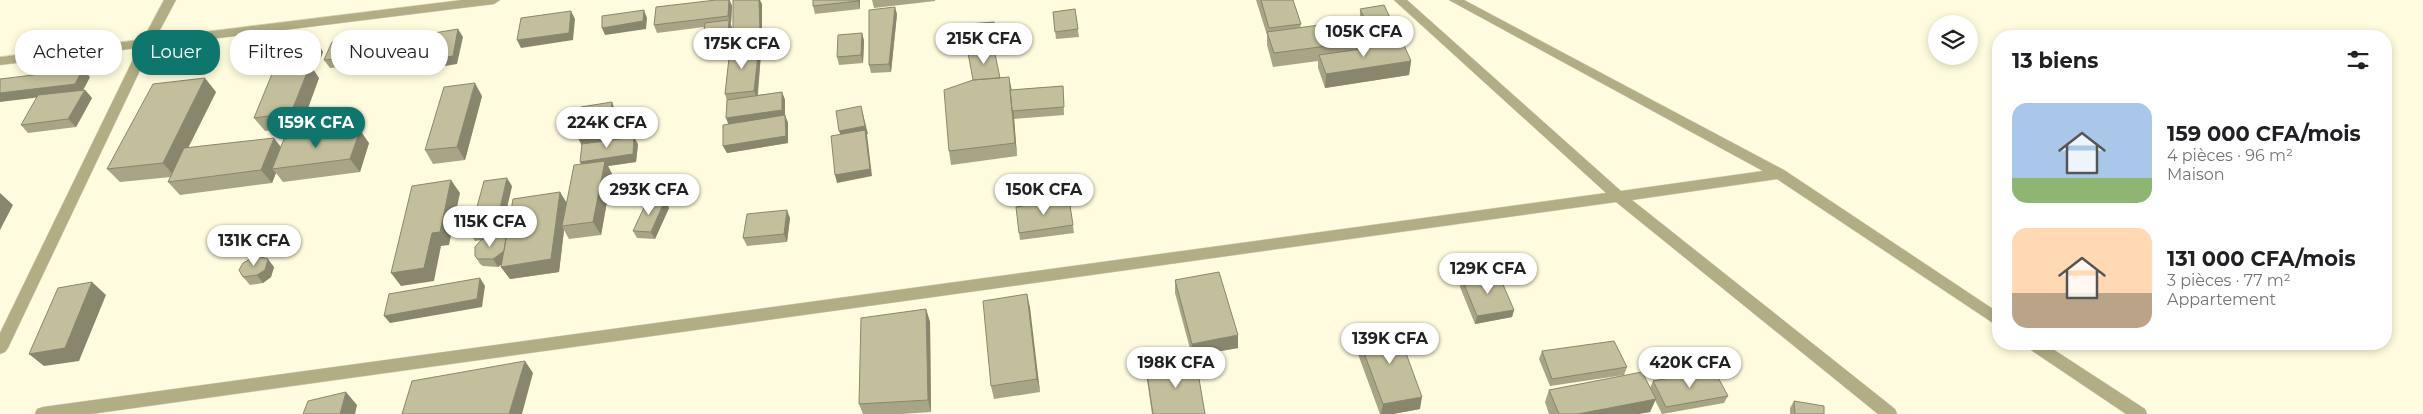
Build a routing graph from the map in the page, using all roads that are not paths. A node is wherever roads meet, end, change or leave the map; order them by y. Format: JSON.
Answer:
{"nodes":[{"id":1,"x":170,"y":0,"type":"edge"},
{"id":2,"x":494,"y":0,"type":"edge"},
{"id":3,"x":1400,"y":0,"type":"edge"},
{"id":4,"x":1455,"y":0,"type":"edge"},
{"id":5,"x":154,"y":30,"type":"edge"},
{"id":6,"x":220,"y":34,"type":"edge"},
{"id":7,"x":132,"y":45,"type":"edge"},
{"id":8,"x":0,"y":61,"type":"edge"},
{"id":9,"x":132,"y":74,"type":"edge"},
{"id":10,"x":1778,"y":174,"type":"junction"},
{"id":11,"x":1619,"y":197,"type":"junction"},
{"id":12,"x":1992,"y":316,"type":"edge"},
{"id":13,"x":0,"y":348,"type":"edge"},
{"id":14,"x":2042,"y":350,"type":"edge"},
{"id":15,"x":43,"y":414,"type":"edge"},
{"id":16,"x":1889,"y":414,"type":"edge"},
{"id":17,"x":2139,"y":414,"type":"edge"}],
"edges":[{"from":1,"to":5,"type":"street"},
{"from":2,"to":6,"type":"street"},
{"from":3,"to":11,"type":"street"},
{"from":4,"to":10,"type":"street"},
{"from":7,"to":8,"type":"street"},
{"from":9,"to":13,"type":"street"},
{"from":10,"to":11,"type":"street"},
{"from":10,"to":12,"type":"street"},
{"from":11,"to":15,"type":"street"},
{"from":11,"to":16,"type":"street"},
{"from":14,"to":17,"type":"street"}]}
